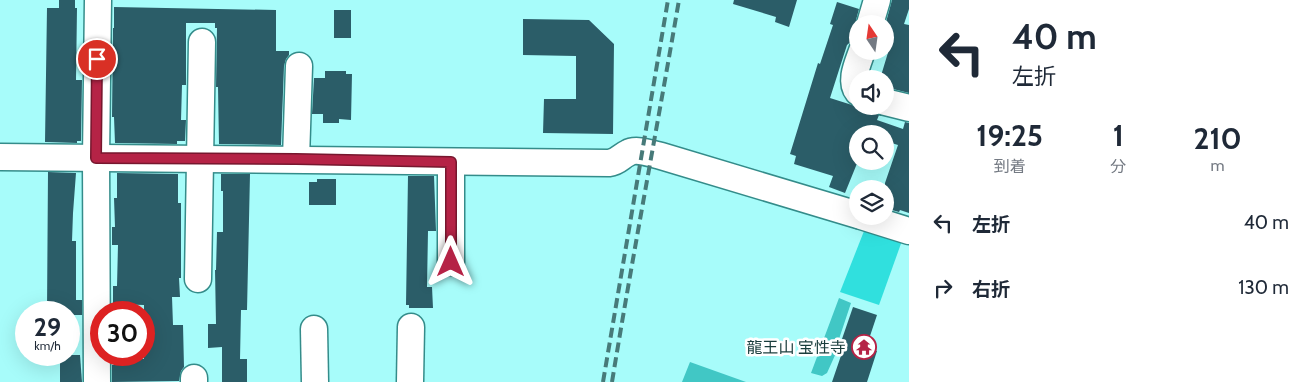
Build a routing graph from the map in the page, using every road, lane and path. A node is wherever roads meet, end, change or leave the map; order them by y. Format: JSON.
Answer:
{"nodes":[{"id":1,"x":98,"y":0,"type":"edge"},
{"id":2,"x":877,"y":0,"type":"edge"},
{"id":3,"x":873,"y":15,"type":"edge"},
{"id":4,"x":202,"y":42,"type":"dead end"},
{"id":5,"x":299,"y":66,"type":"dead end"},
{"id":6,"x":894,"y":104,"type":"edge"},
{"id":7,"x":909,"y":108,"type":"edge"},
{"id":8,"x":0,"y":157,"type":"edge"},
{"id":9,"x":96,"y":158,"type":"junction"},
{"id":10,"x":200,"y":159,"type":"junction"},
{"id":11,"x":296,"y":159,"type":"junction"},
{"id":12,"x":451,"y":162,"type":"junction"},
{"id":13,"x":849,"y":213,"type":"edge"},
{"id":14,"x":889,"y":225,"type":"edge"},
{"id":15,"x":909,"y":231,"type":"edge"},
{"id":16,"x":451,"y":262,"type":"dead end"},
{"id":17,"x":198,"y":279,"type":"dead end"},
{"id":18,"x":411,"y":328,"type":"dead end"},
{"id":19,"x":314,"y":329,"type":"dead end"},
{"id":20,"x":97,"y":382,"type":"edge"},
{"id":21,"x":315,"y":382,"type":"edge"},
{"id":22,"x":410,"y":382,"type":"edge"}],
"edges":[{"from":1,"to":9,"type":"street"},
{"from":2,"to":3,"type":"street"},
{"from":4,"to":10,"type":"street"},
{"from":5,"to":11,"type":"street"},
{"from":6,"to":7,"type":"street"},
{"from":8,"to":9,"type":"street"},
{"from":9,"to":10,"type":"street"},
{"from":9,"to":20,"type":"street"},
{"from":10,"to":11,"type":"street"},
{"from":10,"to":17,"type":"street"},
{"from":11,"to":12,"type":"street"},
{"from":12,"to":13,"type":"street"},
{"from":12,"to":16,"type":"street"},
{"from":14,"to":15,"type":"street"},
{"from":18,"to":22,"type":"street"},
{"from":19,"to":21,"type":"street"}]}
